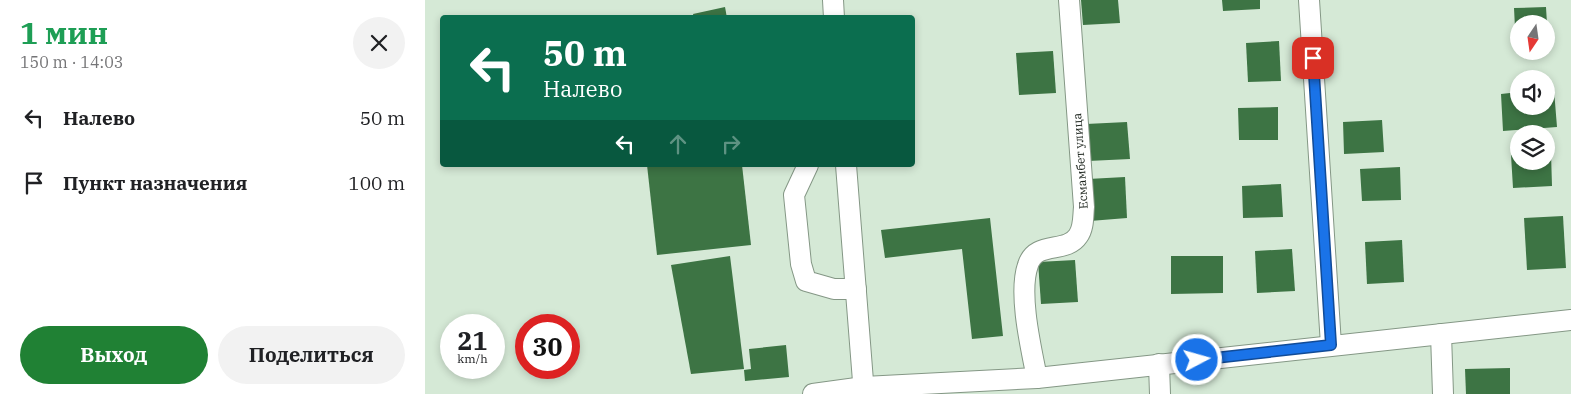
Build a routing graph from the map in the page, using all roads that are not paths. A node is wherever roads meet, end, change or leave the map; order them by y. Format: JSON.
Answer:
{"nodes":[{"id":1,"x":833,"y":0,"type":"edge"},
{"id":2,"x":1069,"y":0,"type":"edge"},
{"id":3,"x":1309,"y":0,"type":"edge"},
{"id":4,"x":834,"y":15,"type":"edge"},
{"id":5,"x":808,"y":167,"type":"edge"},
{"id":6,"x":846,"y":167,"type":"edge"},
{"id":7,"x":856,"y":289,"type":"junction"},
{"id":8,"x":1571,"y":320,"type":"edge"},
{"id":9,"x":1441,"y":334,"type":"junction"},
{"id":10,"x":1331,"y":345,"type":"junction"},
{"id":11,"x":1159,"y":364,"type":"junction"},
{"id":12,"x":1037,"y":378,"type":"junction"},
{"id":13,"x":864,"y":391,"type":"edge"},
{"id":14,"x":813,"y":394,"type":"edge"},
{"id":15,"x":1160,"y":394,"type":"edge"},
{"id":16,"x":1443,"y":394,"type":"edge"}],
"edges":[{"from":1,"to":4,"type":"street"},
{"from":2,"to":12,"type":"street","name":"Есмамбет улица"},
{"from":3,"to":10,"type":"street"},
{"from":5,"to":7,"type":"street"},
{"from":6,"to":7,"type":"street"},
{"from":7,"to":13,"type":"street"},
{"from":8,"to":9,"type":"street"},
{"from":9,"to":10,"type":"street"},
{"from":9,"to":16,"type":"street"},
{"from":10,"to":11,"type":"street"},
{"from":11,"to":12,"type":"street"},
{"from":11,"to":15,"type":"street"},
{"from":12,"to":13,"type":"street"},
{"from":13,"to":14,"type":"street"}]}
